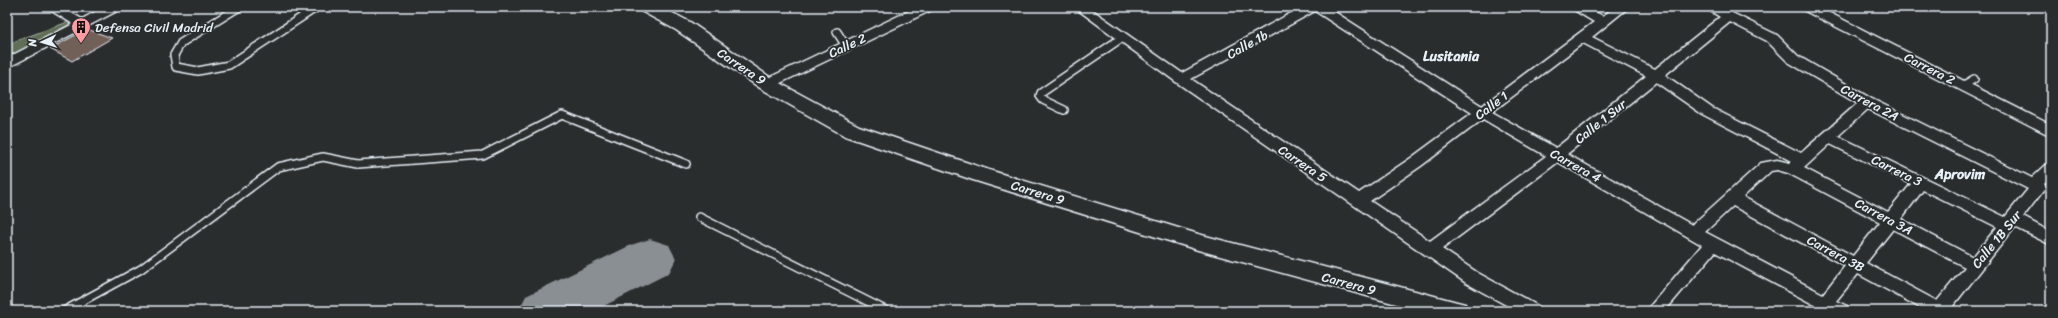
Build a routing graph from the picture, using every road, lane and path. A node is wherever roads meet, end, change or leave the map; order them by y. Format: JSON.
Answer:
{"nodes":[{"id":1,"x":51,"y":7,"type":"edge"},
{"id":2,"x":114,"y":7,"type":"edge"},
{"id":3,"x":239,"y":7,"type":"edge"},
{"id":4,"x":317,"y":7,"type":"edge"},
{"id":5,"x":647,"y":7,"type":"edge"},
{"id":6,"x":928,"y":7,"type":"edge"},
{"id":7,"x":1080,"y":7,"type":"edge"},
{"id":8,"x":1312,"y":7,"type":"edge"},
{"id":9,"x":1318,"y":7,"type":"edge"},
{"id":10,"x":1575,"y":7,"type":"edge"},
{"id":11,"x":1623,"y":7,"type":"edge"},
{"id":12,"x":1710,"y":7,"type":"edge"},
{"id":13,"x":1808,"y":7,"type":"edge"},
{"id":14,"x":1728,"y":17,"type":"junction"},
{"id":15,"x":1602,"y":21,"type":"junction"},
{"id":16,"x":81,"y":23,"type":"junction"},
{"id":17,"x":837,"y":32,"type":"dead end"},
{"id":18,"x":1123,"y":37,"type":"junction"},
{"id":19,"x":1582,"y":37,"type":"junction"},
{"id":20,"x":846,"y":46,"type":"junction"},
{"id":21,"x":7,"y":64,"type":"edge"},
{"id":22,"x":1657,"y":76,"type":"junction"},
{"id":23,"x":1181,"y":79,"type":"junction"},
{"id":24,"x":767,"y":84,"type":"junction"},
{"id":25,"x":1867,"y":102,"type":"junction"},
{"id":26,"x":1064,"y":110,"type":"dead end"},
{"id":27,"x":1482,"y":112,"type":"junction"},
{"id":28,"x":2051,"y":131,"type":"edge"},
{"id":29,"x":1828,"y":137,"type":"junction"},
{"id":30,"x":1557,"y":155,"type":"junction"},
{"id":31,"x":686,"y":164,"type":"dead end"},
{"id":32,"x":1797,"y":165,"type":"junction"},
{"id":33,"x":2051,"y":169,"type":"edge"},
{"id":34,"x":1921,"y":182,"type":"junction"},
{"id":35,"x":2042,"y":187,"type":"edge"},
{"id":36,"x":1732,"y":198,"type":"junction"},
{"id":37,"x":1358,"y":200,"type":"junction"},
{"id":38,"x":699,"y":217,"type":"dead end"},
{"id":39,"x":1890,"y":219,"type":"junction"},
{"id":40,"x":2010,"y":222,"type":"junction"},
{"id":41,"x":1694,"y":232,"type":"junction"},
{"id":42,"x":2051,"y":239,"type":"edge"},
{"id":43,"x":1714,"y":244,"type":"junction"},
{"id":44,"x":1430,"y":249,"type":"junction"},
{"id":45,"x":1857,"y":264,"type":"junction"},
{"id":46,"x":1975,"y":266,"type":"junction"},
{"id":47,"x":1825,"y":303,"type":"junction"},
{"id":48,"x":1939,"y":310,"type":"edge"},
{"id":49,"x":64,"y":311,"type":"edge"},
{"id":50,"x":887,"y":311,"type":"edge"},
{"id":51,"x":1457,"y":311,"type":"edge"},
{"id":52,"x":1532,"y":311,"type":"edge"},
{"id":53,"x":1655,"y":311,"type":"edge"},
{"id":54,"x":1841,"y":311,"type":"edge"}],
"edges":[{"from":1,"to":16,"type":"street"},
{"from":2,"to":16,"type":"street"},
{"from":3,"to":4,"type":"lane"},
{"from":5,"to":24,"type":"street","name":"Carrera 9"},
{"from":6,"to":20,"type":"street","name":"Calle 2"},
{"from":7,"to":18,"type":"street","name":"Carrera 5"},
{"from":8,"to":23,"type":"street","name":"Calle 1b"},
{"from":9,"to":27,"type":"street","name":"Carrera 4"},
{"from":10,"to":15,"type":"street"},
{"from":11,"to":15,"type":"street","name":"Calle 1"},
{"from":12,"to":14,"type":"street","name":"Carrera 2A"},
{"from":13,"to":28,"type":"street","name":"Carrera 2"},
{"from":14,"to":22,"type":"street","name":"Calle 1 Sur"},
{"from":14,"to":25,"type":"street","name":"Carrera 2A"},
{"from":15,"to":19,"type":"street","name":"Calle 1"},
{"from":16,"to":21,"type":"street"},
{"from":17,"to":20,"type":"lane"},
{"from":18,"to":23,"type":"street","name":"Carrera 5"},
{"from":18,"to":26,"type":"lane"},
{"from":19,"to":22,"type":"street","name":"Carrera 3A"},
{"from":19,"to":27,"type":"street","name":"Calle 1"},
{"from":20,"to":24,"type":"street","name":"Calle 2"},
{"from":22,"to":30,"type":"street","name":"Calle 1 Sur"},
{"from":22,"to":32,"type":"street","name":"Carrera 3A"},
{"from":23,"to":37,"type":"street","name":"Carrera 5"},
{"from":24,"to":51,"type":"street","name":"Carrera 9"},
{"from":25,"to":29,"type":"street"},
{"from":25,"to":35,"type":"street","name":"Carrera 2A"},
{"from":27,"to":30,"type":"street","name":"Carrera 4"},
{"from":27,"to":37,"type":"street","name":"Calle 1"},
{"from":29,"to":32,"type":"street"},
{"from":29,"to":34,"type":"street","name":"Carrera 3"},
{"from":30,"to":41,"type":"street","name":"Carrera 4"},
{"from":30,"to":44,"type":"street","name":"Calle 1 Sur"},
{"from":31,"to":49,"type":"lane"},
{"from":32,"to":36,"type":"street"},
{"from":32,"to":39,"type":"street","name":"Carrera 3A"},
{"from":33,"to":35,"type":"street","name":"Calle 1B Sur"},
{"from":34,"to":39,"type":"street"},
{"from":34,"to":40,"type":"street","name":"Carrera 3"},
{"from":35,"to":40,"type":"street","name":"Calle 1B Sur"},
{"from":36,"to":41,"type":"street"},
{"from":36,"to":45,"type":"street","name":"Carrera 3B"},
{"from":37,"to":44,"type":"street","name":"Carrera 5"},
{"from":38,"to":50,"type":"lane"},
{"from":39,"to":45,"type":"street"},
{"from":39,"to":46,"type":"street","name":"Carrera 3A"},
{"from":40,"to":42,"type":"street","name":"Carrera 3"},
{"from":40,"to":46,"type":"street","name":"Calle 1B Sur"},
{"from":41,"to":43,"type":"street","name":"Carrera 4"},
{"from":43,"to":47,"type":"street","name":"Carrera 4"},
{"from":43,"to":53,"type":"street"},
{"from":44,"to":52,"type":"street","name":"Carrera 5"},
{"from":45,"to":47,"type":"street"},
{"from":45,"to":48,"type":"street","name":"Carrera 3B"},
{"from":46,"to":48,"type":"street","name":"Calle 1B Sur"},
{"from":47,"to":54,"type":"street","name":"Carrera 4"}]}
